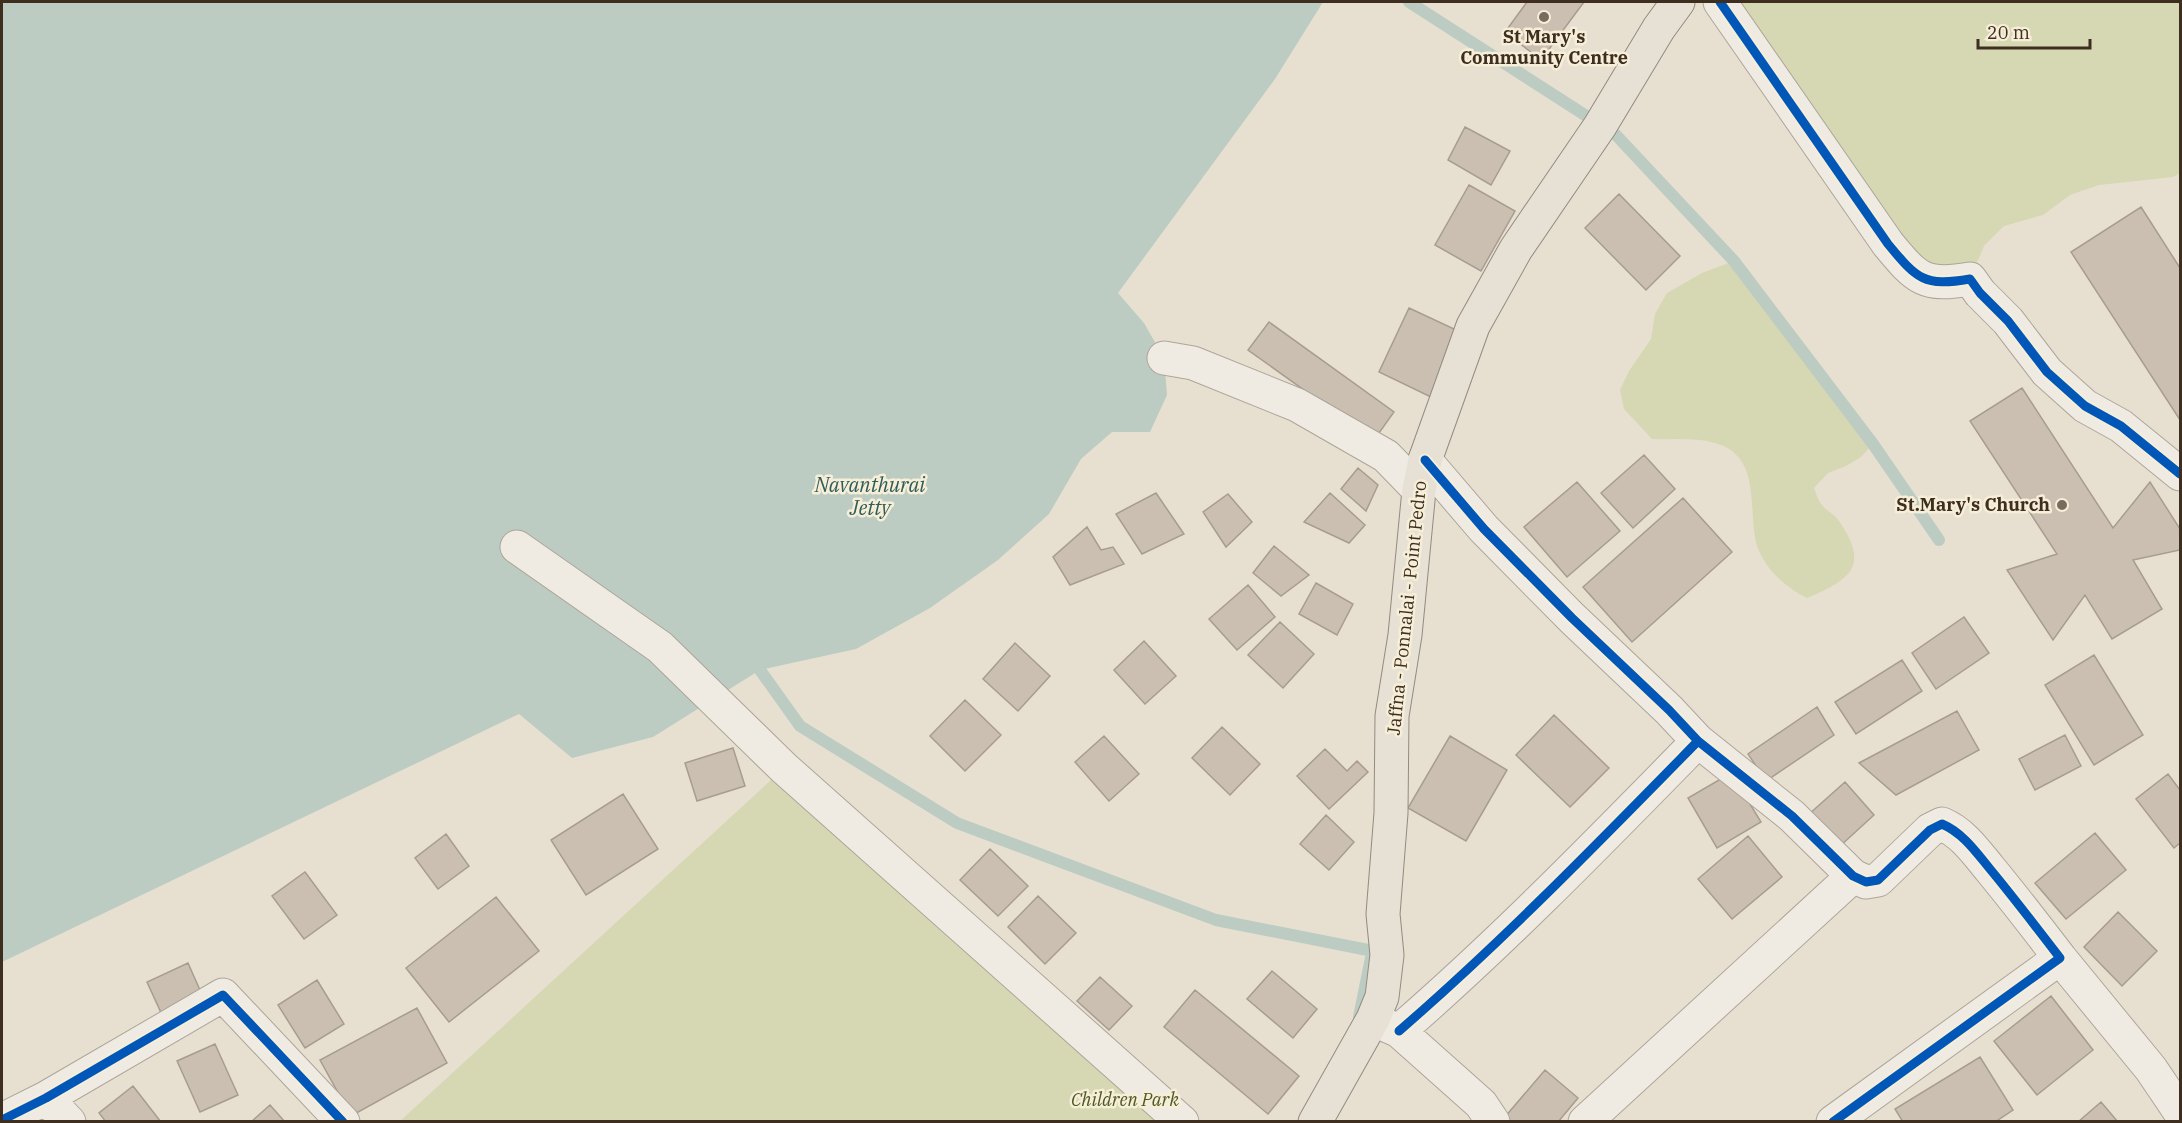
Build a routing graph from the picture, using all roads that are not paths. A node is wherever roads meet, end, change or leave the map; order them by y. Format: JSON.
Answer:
{"nodes":[{"id":1,"x":1678,"y":2,"type":"edge"},
{"id":2,"x":1720,"y":2,"type":"edge"},
{"id":3,"x":1164,"y":358,"type":"dead end"},
{"id":4,"x":2181,"y":474,"type":"edge"},
{"id":5,"x":1422,"y":475,"type":"junction"},
{"id":6,"x":517,"y":547,"type":"dead end"},
{"id":7,"x":1698,"y":741,"type":"junction"},
{"id":8,"x":1852,"y":876,"type":"junction"},
{"id":9,"x":2060,"y":958,"type":"junction"},
{"id":10,"x":1386,"y":1025,"type":"junction"},
{"id":11,"x":46,"y":1098,"type":"junction"},
{"id":12,"x":2181,"y":1112,"type":"edge"},
{"id":13,"x":2,"y":1120,"type":"edge"},
{"id":14,"x":69,"y":1122,"type":"edge"},
{"id":15,"x":343,"y":1122,"type":"edge"},
{"id":16,"x":1182,"y":1122,"type":"edge"},
{"id":17,"x":1315,"y":1122,"type":"edge"},
{"id":18,"x":1493,"y":1122,"type":"edge"},
{"id":19,"x":1585,"y":1122,"type":"edge"},
{"id":20,"x":1833,"y":1122,"type":"edge"}],
"edges":[{"from":1,"to":5,"type":"main road","name":"Jaffna - Ponnalai - Point Pedro"},
{"from":2,"to":4,"type":"street"},
{"from":3,"to":5,"type":"street"},
{"from":5,"to":7,"type":"street"},
{"from":5,"to":10,"type":"main road","name":"Jaffna - Ponnalai - Point Pedro"},
{"from":6,"to":16,"type":"street"},
{"from":7,"to":8,"type":"street"},
{"from":7,"to":10,"type":"street"},
{"from":8,"to":9,"type":"street"},
{"from":8,"to":19,"type":"street"},
{"from":9,"to":12,"type":"street"},
{"from":9,"to":20,"type":"street"},
{"from":10,"to":17,"type":"main road","name":"Jaffna - Ponnalai - Point Pedro"},
{"from":10,"to":18,"type":"street"},
{"from":11,"to":13,"type":"street"},
{"from":11,"to":14,"type":"street"},
{"from":11,"to":15,"type":"street"}]}
